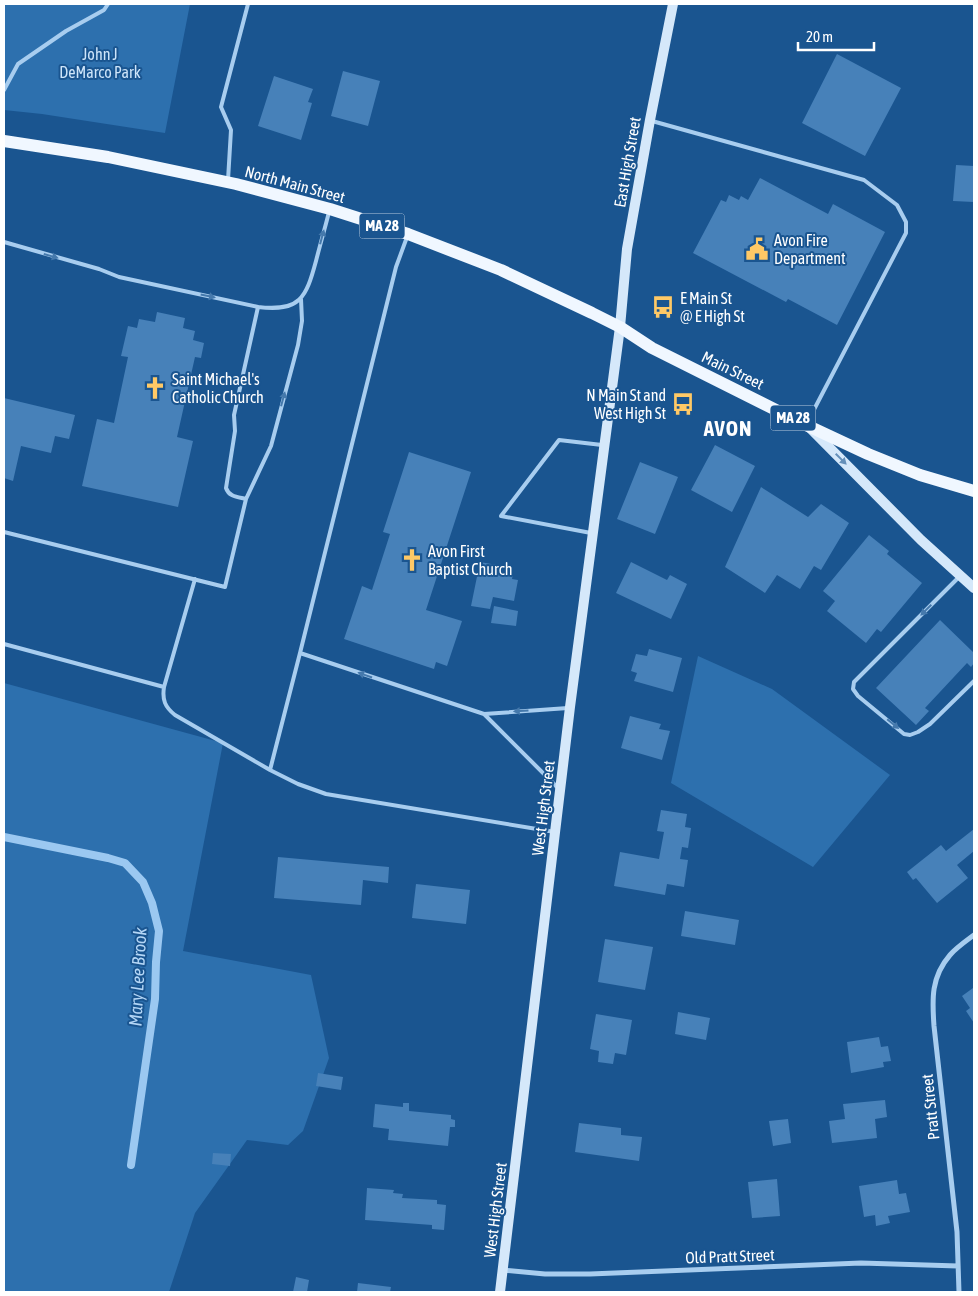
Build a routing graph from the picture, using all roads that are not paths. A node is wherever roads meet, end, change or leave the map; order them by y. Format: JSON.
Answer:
{"nodes":[{"id":1,"x":108,"y":4,"type":"edge"},
{"id":2,"x":248,"y":4,"type":"edge"},
{"id":3,"x":673,"y":4,"type":"edge"},
{"id":4,"x":4,"y":90,"type":"edge"},
{"id":5,"x":650,"y":120,"type":"junction"},
{"id":6,"x":4,"y":141,"type":"edge"},
{"id":7,"x":228,"y":183,"type":"junction"},
{"id":8,"x":330,"y":208,"type":"junction"},
{"id":9,"x":408,"y":234,"type":"junction"},
{"id":10,"x":4,"y":242,"type":"edge"},
{"id":11,"x":301,"y":299,"type":"junction"},
{"id":12,"x":258,"y":307,"type":"junction"},
{"id":13,"x":620,"y":327,"type":"junction"},
{"id":14,"x":806,"y":425,"type":"junction"},
{"id":15,"x":604,"y":445,"type":"junction"},
{"id":16,"x":974,"y":492,"type":"edge"},
{"id":17,"x":246,"y":499,"type":"junction"},
{"id":18,"x":4,"y":532,"type":"edge"},
{"id":19,"x":593,"y":534,"type":"junction"},
{"id":20,"x":960,"y":575,"type":"junction"},
{"id":21,"x":195,"y":579,"type":"junction"},
{"id":22,"x":974,"y":588,"type":"edge"},
{"id":23,"x":4,"y":644,"type":"edge"},
{"id":24,"x":300,"y":654,"type":"junction"},
{"id":25,"x":974,"y":681,"type":"edge"},
{"id":26,"x":164,"y":687,"type":"junction"},
{"id":27,"x":570,"y":707,"type":"junction"},
{"id":28,"x":484,"y":714,"type":"junction"},
{"id":29,"x":270,"y":770,"type":"junction"},
{"id":30,"x":560,"y":791,"type":"junction"},
{"id":31,"x":555,"y":832,"type":"junction"},
{"id":32,"x":974,"y":935,"type":"edge"},
{"id":33,"x":958,"y":1266,"type":"junction"},
{"id":34,"x":503,"y":1270,"type":"junction"},
{"id":35,"x":500,"y":1292,"type":"edge"},
{"id":36,"x":959,"y":1292,"type":"edge"}],
"edges":[{"from":1,"to":4,"type":"lane"},
{"from":2,"to":7,"type":"lane"},
{"from":3,"to":5,"type":"main road","name":"East High Street"},
{"from":5,"to":13,"type":"main road","name":"East High Street"},
{"from":5,"to":14,"type":"lane"},
{"from":6,"to":7,"type":"main road","name":"North Main Street","number":"MA 28"},
{"from":7,"to":8,"type":"main road","name":"North Main Street","number":"MA 28"},
{"from":8,"to":9,"type":"main road","name":"North Main Street","number":"MA 28"},
{"from":11,"to":8,"type":"lane","one_way":true},
{"from":9,"to":13,"type":"main road","name":"North Main Street","number":"MA 28"},
{"from":9,"to":24,"type":"lane"},
{"from":10,"to":12,"type":"lane","one_way":true},
{"from":11,"to":12,"type":"lane"},
{"from":17,"to":11,"type":"lane","one_way":true},
{"from":12,"to":17,"type":"lane"},
{"from":13,"to":14,"type":"main road","name":"Main Street","number":"MA 28"},
{"from":13,"to":15,"type":"main road","name":"West High Street"},
{"from":14,"to":16,"type":"main road","name":"Main Street","number":"MA 28"},
{"from":14,"to":20,"type":"main road","one_way":true},
{"from":15,"to":19,"type":"main road","name":"West High Street"},
{"from":15,"to":19,"type":"lane"},
{"from":17,"to":21,"type":"lane"},
{"from":18,"to":21,"type":"lane"},
{"from":19,"to":27,"type":"main road","name":"West High Street"},
{"from":20,"to":22,"type":"main road"},
{"from":20,"to":25,"type":"lane","one_way":true},
{"from":21,"to":26,"type":"lane"},
{"from":23,"to":26,"type":"lane"},
{"from":28,"to":24,"type":"lane","one_way":true},
{"from":24,"to":29,"type":"lane"},
{"from":26,"to":29,"type":"lane"},
{"from":27,"to":28,"type":"lane","one_way":true},
{"from":27,"to":30,"type":"main road","name":"West High Street"},
{"from":28,"to":30,"type":"lane"},
{"from":29,"to":31,"type":"lane"},
{"from":30,"to":31,"type":"main road","name":"West High Street"},
{"from":31,"to":34,"type":"main road","name":"West High Street"},
{"from":32,"to":33,"type":"street","name":"Pratt Street"},
{"from":33,"to":34,"type":"street","name":"Old Pratt Street"},
{"from":33,"to":36,"type":"street","name":"Pratt Street"},
{"from":34,"to":35,"type":"main road","name":"West High Street"}]}
